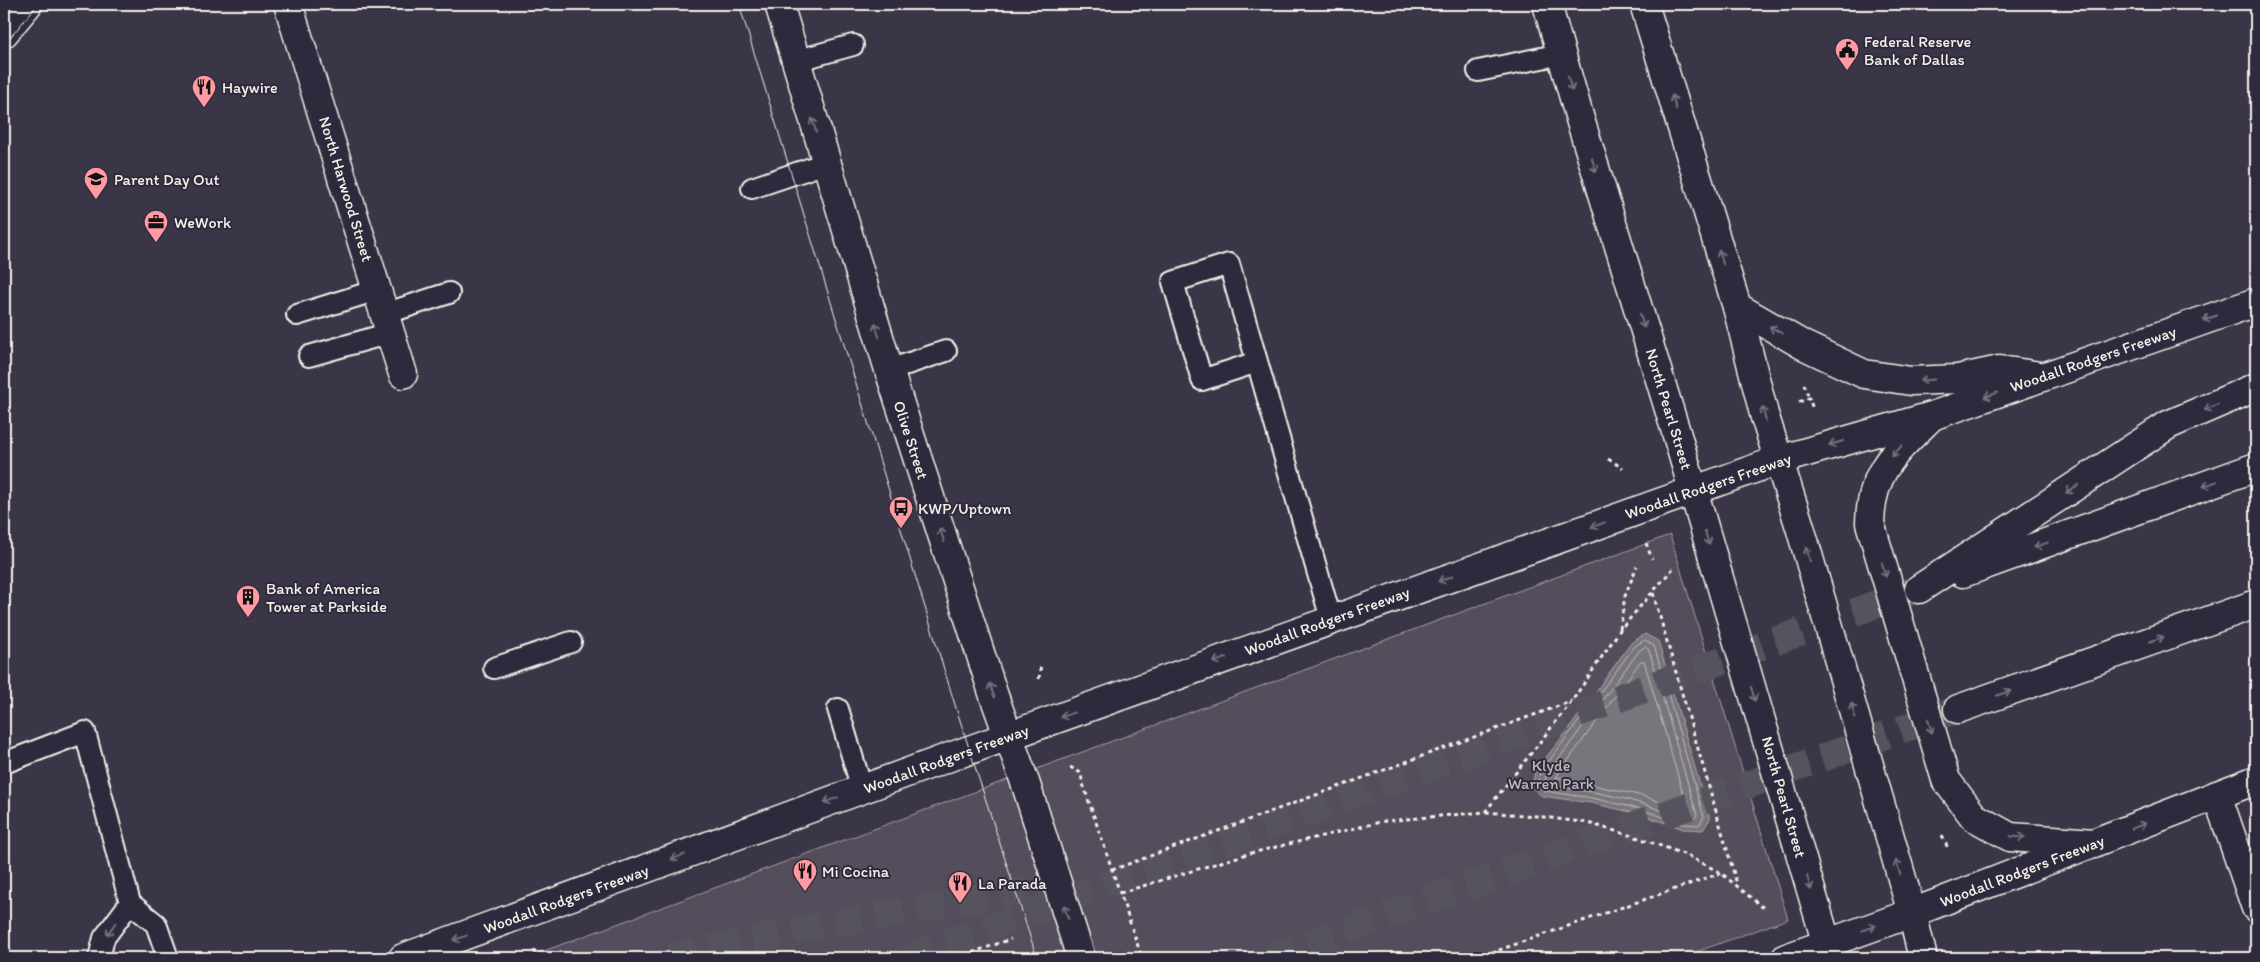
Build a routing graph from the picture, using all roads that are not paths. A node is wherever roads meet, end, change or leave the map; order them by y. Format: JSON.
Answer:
{"nodes":[{"id":1,"x":28,"y":4,"type":"edge"},
{"id":2,"x":288,"y":4,"type":"edge"},
{"id":3,"x":779,"y":4,"type":"edge"},
{"id":4,"x":1547,"y":4,"type":"edge"},
{"id":5,"x":1644,"y":4,"type":"edge"},
{"id":6,"x":4,"y":33,"type":"edge"},
{"id":7,"x":853,"y":45,"type":"dead end"},
{"id":8,"x":1561,"y":54,"type":"junction"},
{"id":9,"x":795,"y":60,"type":"junction"},
{"id":10,"x":1478,"y":71,"type":"dead end"},
{"id":11,"x":826,"y":163,"type":"junction"},
{"id":12,"x":752,"y":188,"type":"dead end"},
{"id":13,"x":449,"y":293,"type":"dead end"},
{"id":14,"x":2256,"y":302,"type":"edge"},
{"id":15,"x":1737,"y":307,"type":"junction"},
{"id":16,"x":384,"y":312,"type":"junction"},
{"id":17,"x":296,"y":315,"type":"dead end"},
{"id":18,"x":946,"y":351,"type":"dead end"},
{"id":19,"x":309,"y":356,"type":"dead end"},
{"id":20,"x":1257,"y":362,"type":"junction"},
{"id":21,"x":889,"y":370,"type":"junction"},
{"id":22,"x":403,"y":374,"type":"dead end"},
{"id":23,"x":2044,"y":376,"type":"junction"},
{"id":24,"x":2256,"y":387,"type":"edge"},
{"id":25,"x":1932,"y":416,"type":"junction"},
{"id":26,"x":1779,"y":460,"type":"junction"},
{"id":27,"x":2256,"y":467,"type":"edge"},
{"id":28,"x":1694,"y":491,"type":"junction"},
{"id":29,"x":2256,"y":604,"type":"edge"},
{"id":30,"x":1331,"y":619,"type":"junction"},
{"id":31,"x":571,"y":642,"type":"dead end"},
{"id":32,"x":494,"y":668,"type":"dead end"},
{"id":33,"x":838,"y":709,"type":"dead end"},
{"id":34,"x":1958,"y":709,"type":"tunnel mouth"},
{"id":35,"x":1008,"y":736,"type":"junction"},
{"id":36,"x":4,"y":763,"type":"edge"},
{"id":37,"x":2256,"y":780,"type":"edge"},
{"id":38,"x":862,"y":789,"type":"junction"},
{"id":39,"x":2217,"y":795,"type":"junction"},
{"id":40,"x":2094,"y":844,"type":"junction"},
{"id":41,"x":130,"y":904,"type":"junction"},
{"id":42,"x":2256,"y":908,"type":"edge"},
{"id":43,"x":1912,"y":914,"type":"junction"},
{"id":44,"x":1828,"y":951,"type":"edge"},
{"id":45,"x":100,"y":958,"type":"edge"},
{"id":46,"x":168,"y":958,"type":"edge"},
{"id":47,"x":403,"y":958,"type":"edge"},
{"id":48,"x":1081,"y":958,"type":"edge"},
{"id":49,"x":1786,"y":958,"type":"edge"},
{"id":50,"x":1923,"y":958,"type":"edge"}],
"edges":[{"from":1,"to":6,"type":"main road"},
{"from":2,"to":16,"type":"main road","name":"North Harwood Street"},
{"from":3,"to":9,"type":"main road","name":"Olive Street"},
{"from":4,"to":8,"type":"main road","name":"North Pearl Street"},
{"from":15,"to":5,"type":"main road","one_way":true},
{"from":7,"to":9,"type":"lane"},
{"from":8,"to":10,"type":"lane"},
{"from":8,"to":28,"type":"main road","name":"North Pearl Street","one_way":true},
{"from":11,"to":9,"type":"main road","name":"Olive Street","one_way":true},
{"from":11,"to":12,"type":"lane"},
{"from":21,"to":11,"type":"main road","name":"Olive Street","one_way":true},
{"from":13,"to":16,"type":"lane"},
{"from":14,"to":23,"type":"main road","name":"Woodall Rodgers Freeway","one_way":true},
{"from":23,"to":15,"type":"main road","one_way":true},
{"from":26,"to":15,"type":"main road","one_way":true},
{"from":16,"to":17,"type":"lane"},
{"from":16,"to":19,"type":"lane"},
{"from":16,"to":22,"type":"main road","name":"North Harwood Street"},
{"from":18,"to":21,"type":"lane"},
{"from":20,"to":20,"type":"lane"},
{"from":20,"to":30,"type":"lane"},
{"from":35,"to":21,"type":"main road","name":"Olive Street","one_way":true},
{"from":23,"to":25,"type":"main road","name":"Woodall Rodgers Freeway","one_way":true},
{"from":24,"to":27,"type":"main road"},
{"from":25,"to":26,"type":"main road","name":"Woodall Rodgers Freeway","one_way":true},
{"from":25,"to":40,"type":"main road","one_way":true},
{"from":26,"to":28,"type":"main road","name":"Woodall Rodgers Freeway"},
{"from":43,"to":26,"type":"main road","one_way":true},
{"from":28,"to":30,"type":"main road","name":"Woodall Rodgers Freeway","one_way":true},
{"from":28,"to":44,"type":"main road","name":"North Pearl Street","one_way":true},
{"from":34,"to":29,"type":"main road","one_way":true},
{"from":30,"to":35,"type":"main road","name":"Woodall Rodgers Freeway","one_way":true},
{"from":31,"to":32,"type":"lane"},
{"from":33,"to":38,"type":"lane"},
{"from":35,"to":38,"type":"main road","name":"Woodall Rodgers Freeway"},
{"from":48,"to":35,"type":"main road","name":"Olive Street","one_way":true},
{"from":36,"to":41,"type":"lane"},
{"from":37,"to":39,"type":"main road","name":"Woodall Rodgers Freeway"},
{"from":38,"to":47,"type":"main road","name":"Woodall Rodgers Freeway","one_way":true},
{"from":40,"to":39,"type":"main road","name":"Woodall Rodgers Freeway","one_way":true},
{"from":39,"to":42,"type":"main road"},
{"from":40,"to":43,"type":"main road","name":"Woodall Rodgers Freeway"},
{"from":41,"to":45,"type":"lane","one_way":true},
{"from":41,"to":46,"type":"lane"},
{"from":44,"to":43,"type":"main road","name":"Woodall Rodgers Freeway","one_way":true},
{"from":43,"to":50,"type":"main road"},
{"from":44,"to":49,"type":"main road","name":"Woodall Rodgers Freeway"}]}
